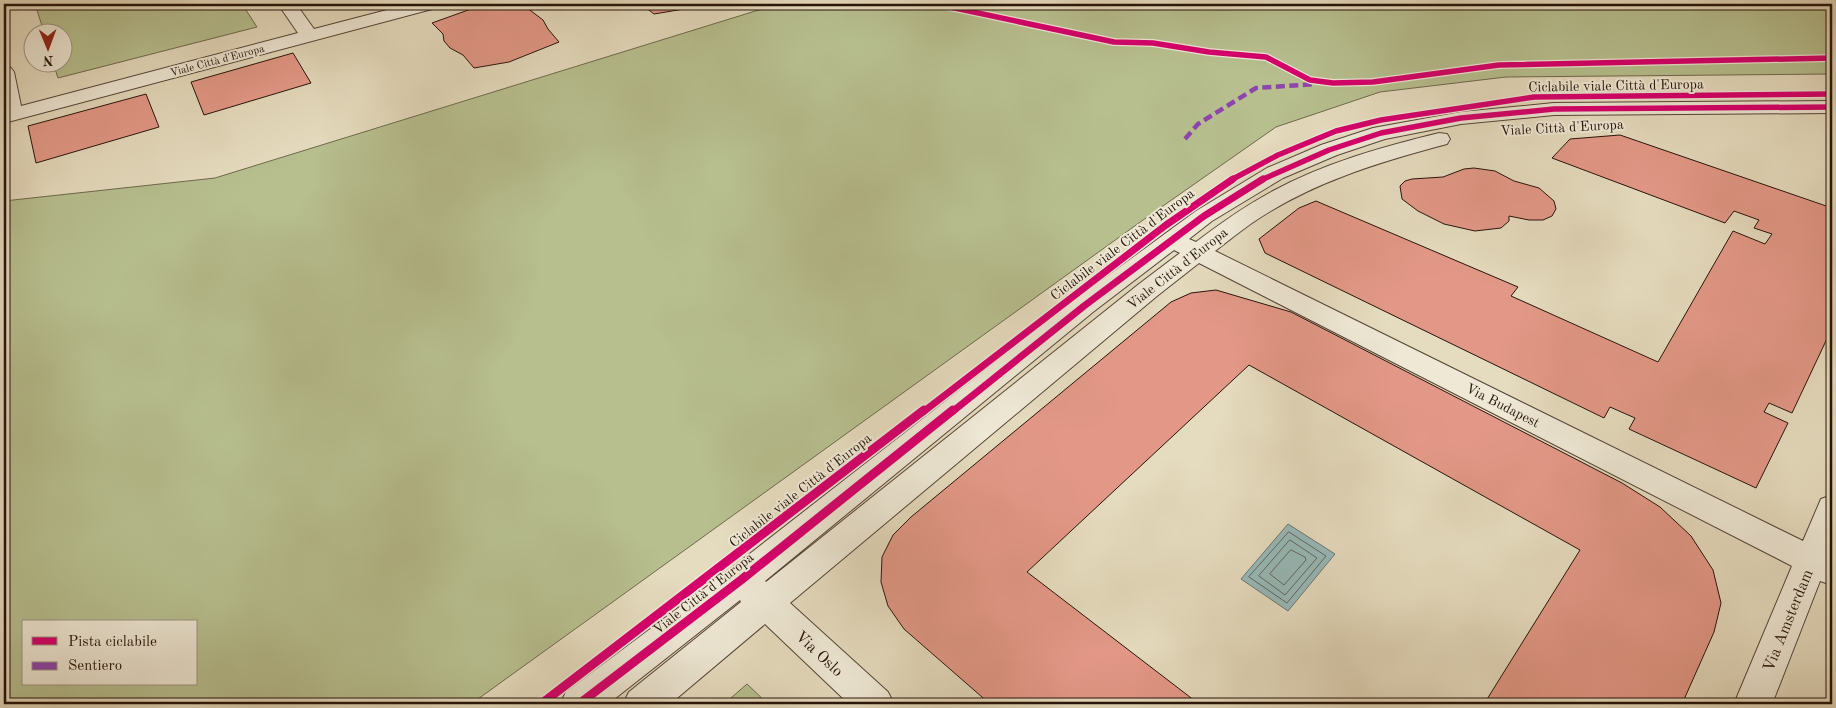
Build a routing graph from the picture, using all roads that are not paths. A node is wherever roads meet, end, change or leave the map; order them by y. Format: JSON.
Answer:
{"nodes":[{"id":1,"x":287,"y":4,"type":"edge"},
{"id":2,"x":388,"y":4,"type":"edge"},
{"id":3,"x":430,"y":4,"type":"edge"},
{"id":4,"x":305,"y":30,"type":"junction"},
{"id":5,"x":4,"y":72,"type":"edge"},
{"id":6,"x":1832,"y":106,"type":"edge"},
{"id":7,"x":7,"y":109,"type":"edge"},
{"id":8,"x":1832,"y":120,"type":"edge"},
{"id":9,"x":1185,"y":246,"type":"junction"},
{"id":10,"x":1832,"y":508,"type":"edge"},
{"id":11,"x":1822,"y":566,"type":"edge"},
{"id":12,"x":753,"y":591,"type":"junction"},
{"id":13,"x":579,"y":704,"type":"edge"},
{"id":14,"x":642,"y":704,"type":"edge"},
{"id":15,"x":875,"y":704,"type":"edge"},
{"id":16,"x":1753,"y":704,"type":"edge"}],
"edges":[{"from":1,"to":4,"type":"street"},
{"from":2,"to":4,"type":"street","name":"Viale Città d'Europa"},
{"from":3,"to":4,"type":"street","name":"Viale Città d'Europa"},
{"from":4,"to":7,"type":"street","name":"Viale Città d'Europa"},
{"from":5,"to":7,"type":"street"},
{"from":6,"to":9,"type":"street","name":"Viale Città d'Europa"},
{"from":8,"to":9,"type":"street","name":"Viale Città d'Europa"},
{"from":9,"to":11,"type":"street","name":"Via Budapest"},
{"from":9,"to":12,"type":"street","name":"Viale Città d'Europa"},
{"from":10,"to":11,"type":"street","name":"Via Amsterdam"},
{"from":11,"to":16,"type":"street","name":"Via Amsterdam"},
{"from":12,"to":13,"type":"street","name":"Viale Città d'Europa"},
{"from":12,"to":14,"type":"street","name":"Viale Città d'Europa"},
{"from":12,"to":15,"type":"street","name":"Via Oslo"}]}
